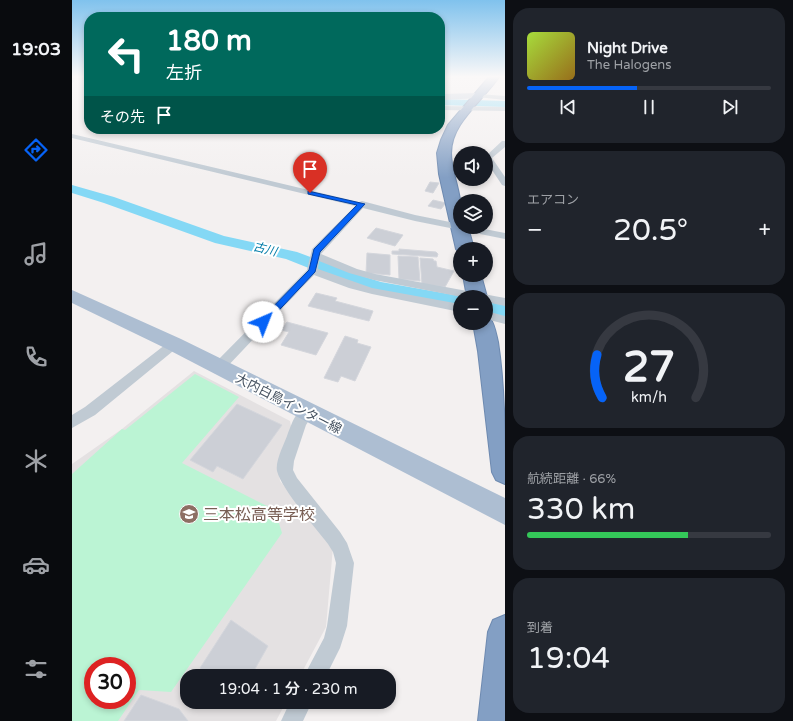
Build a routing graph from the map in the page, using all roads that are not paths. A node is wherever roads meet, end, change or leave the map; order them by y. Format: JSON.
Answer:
{"nodes":[{"id":1,"x":464,"y":111,"type":"edge"},
{"id":2,"x":74,"y":138,"type":"edge"},
{"id":3,"x":505,"y":143,"type":"edge"},
{"id":4,"x":501,"y":149,"type":"edge"},
{"id":5,"x":505,"y":183,"type":"edge"},
{"id":6,"x":453,"y":203,"type":"edge"},
{"id":7,"x":362,"y":204,"type":"junction"},
{"id":8,"x":453,"y":226,"type":"edge"},
{"id":9,"x":493,"y":234,"type":"edge"},
{"id":10,"x":505,"y":236,"type":"edge"},
{"id":11,"x":314,"y":263,"type":"junction"},
{"id":12,"x":453,"y":292,"type":"edge"},
{"id":13,"x":72,"y":296,"type":"edge"},
{"id":14,"x":493,"y":300,"type":"edge"},
{"id":15,"x":505,"y":302,"type":"edge"},
{"id":16,"x":453,"y":307,"type":"edge"},
{"id":17,"x":493,"y":317,"type":"edge"},
{"id":18,"x":505,"y":320,"type":"edge"},
{"id":19,"x":485,"y":330,"type":"edge"},
{"id":20,"x":174,"y":344,"type":"junction"},
{"id":21,"x":219,"y":367,"type":"junction"},
{"id":22,"x":307,"y":412,"type":"junction"},
{"id":23,"x":72,"y":422,"type":"edge"},
{"id":24,"x":505,"y":472,"type":"edge"},
{"id":25,"x":505,"y":512,"type":"edge"},
{"id":26,"x":505,"y":632,"type":"edge"},
{"id":27,"x":318,"y":669,"type":"edge"},
{"id":28,"x":298,"y":709,"type":"edge"},
{"id":29,"x":292,"y":721,"type":"edge"},
{"id":30,"x":497,"y":721,"type":"edge"}],
"edges":[{"from":1,"to":6,"type":"highway"},
{"from":2,"to":7,"type":"street"},
{"from":3,"to":4,"type":"street"},
{"from":4,"to":5,"type":"street"},
{"from":7,"to":8,"type":"street"},
{"from":7,"to":11,"type":"street"},
{"from":9,"to":10,"type":"street"},
{"from":11,"to":12,"type":"street"},
{"from":11,"to":16,"type":"street"},
{"from":11,"to":21,"type":"street"},
{"from":13,"to":20,"type":"main road","name":"大内白鳥インター線"},
{"from":14,"to":15,"type":"street"},
{"from":17,"to":18,"type":"street"},
{"from":19,"to":24,"type":"highway"},
{"from":20,"to":21,"type":"main road","name":"大内白鳥インター線"},
{"from":20,"to":23,"type":"street"},
{"from":21,"to":22,"type":"main road","name":"大内白鳥インター線"},
{"from":22,"to":25,"type":"main road","name":"大内白鳥インター線"},
{"from":22,"to":27,"type":"street"},
{"from":26,"to":30,"type":"highway"},
{"from":28,"to":29,"type":"street"}]}
